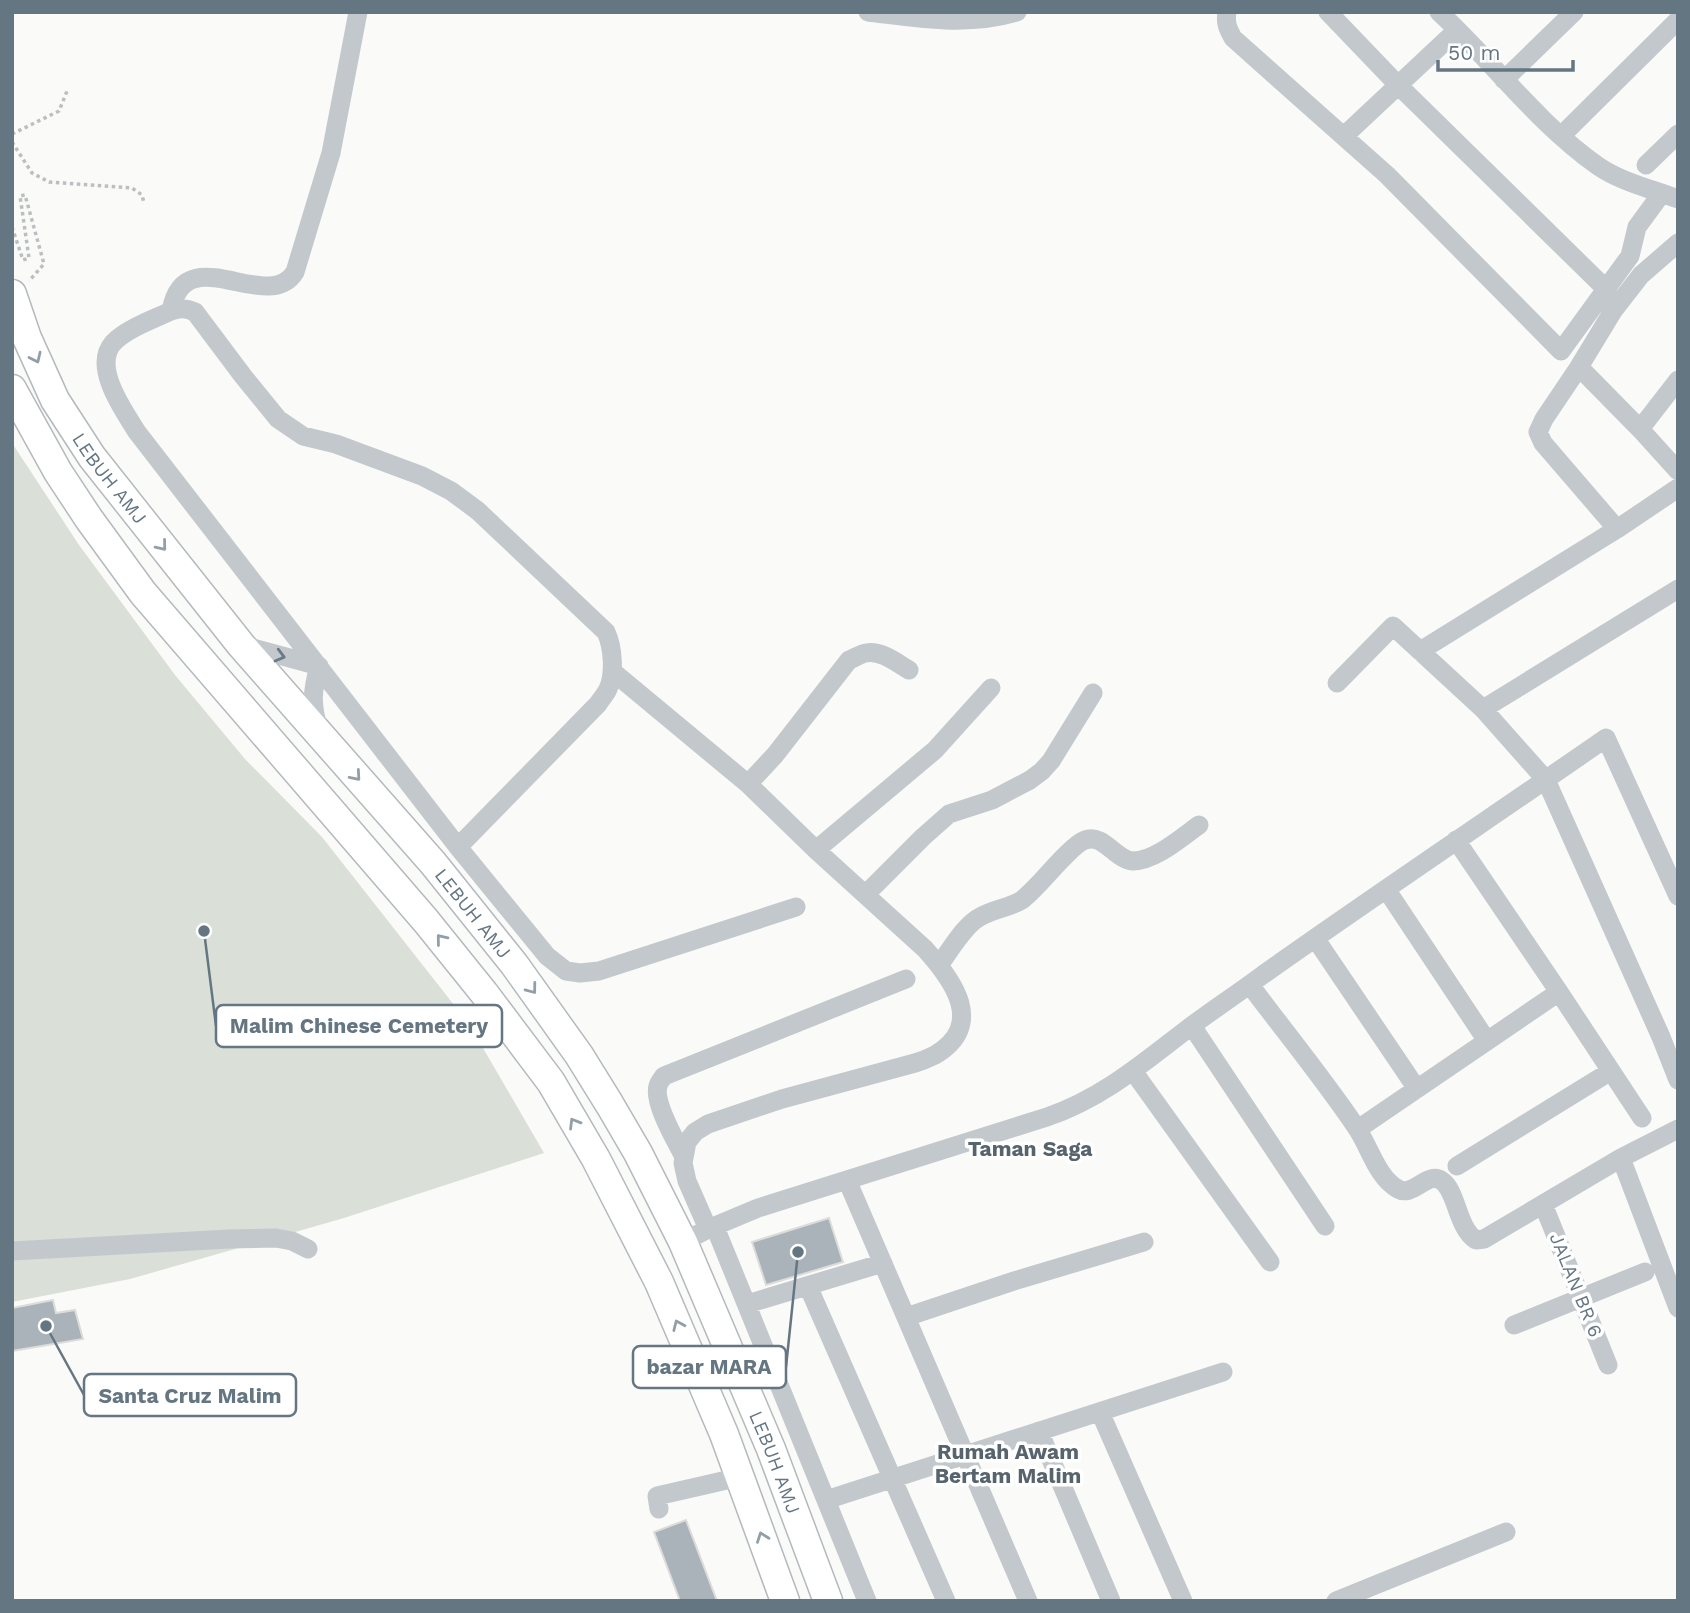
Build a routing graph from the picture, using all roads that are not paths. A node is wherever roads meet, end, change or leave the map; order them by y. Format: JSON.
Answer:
{"nodes":[{"id":1,"x":358,"y":12,"type":"edge"},
{"id":2,"x":868,"y":12,"type":"edge"},
{"id":3,"x":1017,"y":12,"type":"edge"},
{"id":4,"x":1227,"y":12,"type":"edge"},
{"id":5,"x":1328,"y":12,"type":"edge"},
{"id":6,"x":1574,"y":12,"type":"edge"},
{"id":7,"x":1451,"y":19,"type":"edge"},
{"id":8,"x":1678,"y":20,"type":"edge"},
{"id":9,"x":1504,"y":80,"type":"junction"},
{"id":10,"x":1398,"y":85,"type":"junction"},
{"id":11,"x":1678,"y":134,"type":"edge"},
{"id":12,"x":1562,"y":135,"type":"junction"},
{"id":13,"x":1343,"y":136,"type":"junction"},
{"id":14,"x":1646,"y":165,"type":"dead end"},
{"id":15,"x":1670,"y":196,"type":"edge"},
{"id":16,"x":1678,"y":243,"type":"edge"},
{"id":17,"x":1607,"y":289,"type":"junction"},
{"id":18,"x":12,"y":294,"type":"edge"},
{"id":19,"x":171,"y":311,"type":"junction"},
{"id":20,"x":1579,"y":367,"type":"junction"},
{"id":21,"x":1678,"y":380,"type":"edge"},
{"id":22,"x":12,"y":389,"type":"edge"},
{"id":23,"x":1640,"y":429,"type":"junction"},
{"id":24,"x":1678,"y":471,"type":"edge"},
{"id":25,"x":1678,"y":488,"type":"edge"},
{"id":26,"x":1617,"y":529,"type":"junction"},
{"id":27,"x":1678,"y":589,"type":"edge"},
{"id":28,"x":241,"y":645,"type":"junction"},
{"id":29,"x":1420,"y":651,"type":"junction"},
{"id":30,"x":319,"y":666,"type":"junction"},
{"id":31,"x":909,"y":670,"type":"dead end"},
{"id":32,"x":612,"y":671,"type":"junction"},
{"id":33,"x":1337,"y":683,"type":"dead end"},
{"id":34,"x":991,"y":688,"type":"dead end"},
{"id":35,"x":1093,"y":693,"type":"dead end"},
{"id":36,"x":1483,"y":709,"type":"junction"},
{"id":37,"x":321,"y":737,"type":"junction"},
{"id":38,"x":1546,"y":780,"type":"junction"},
{"id":39,"x":748,"y":783,"type":"junction"},
{"id":40,"x":1199,"y":825,"type":"dead end"},
{"id":41,"x":1456,"y":840,"type":"junction"},
{"id":42,"x":458,"y":847,"type":"junction"},
{"id":43,"x":816,"y":850,"type":"junction"},
{"id":44,"x":1385,"y":889,"type":"junction"},
{"id":45,"x":866,"y":894,"type":"junction"},
{"id":46,"x":1678,"y":896,"type":"edge"},
{"id":47,"x":796,"y":907,"type":"dead end"},
{"id":48,"x":1315,"y":938,"type":"junction"},
{"id":49,"x":939,"y":965,"type":"junction"},
{"id":50,"x":906,"y":979,"type":"dead end"},
{"id":51,"x":1250,"y":985,"type":"junction"},
{"id":52,"x":1559,"y":992,"type":"junction"},
{"id":53,"x":1192,"y":1026,"type":"junction"},
{"id":54,"x":1669,"y":1032,"type":"edge"},
{"id":55,"x":1487,"y":1041,"type":"junction"},
{"id":56,"x":1133,"y":1071,"type":"junction"},
{"id":57,"x":1611,"y":1071,"type":"junction"},
{"id":58,"x":1678,"y":1080,"type":"edge"},
{"id":59,"x":1417,"y":1089,"type":"junction"},
{"id":60,"x":1642,"y":1118,"type":"dead end"},
{"id":61,"x":1358,"y":1129,"type":"junction"},
{"id":62,"x":1678,"y":1129,"type":"edge"},
{"id":63,"x":684,"y":1157,"type":"junction"},
{"id":64,"x":1621,"y":1158,"type":"junction"},
{"id":65,"x":1457,"y":1166,"type":"dead end"},
{"id":66,"x":847,"y":1180,"type":"junction"},
{"id":67,"x":1543,"y":1204,"type":"junction"},
{"id":68,"x":1325,"y":1226,"type":"dead end"},
{"id":69,"x":712,"y":1228,"type":"junction"},
{"id":70,"x":683,"y":1242,"type":"junction"},
{"id":71,"x":1144,"y":1242,"type":"dead end"},
{"id":72,"x":308,"y":1249,"type":"dead end"},
{"id":73,"x":12,"y":1251,"type":"edge"},
{"id":74,"x":1270,"y":1262,"type":"dead end"},
{"id":75,"x":883,"y":1263,"type":"junction"},
{"id":76,"x":1645,"y":1272,"type":"dead end"},
{"id":77,"x":808,"y":1286,"type":"junction"},
{"id":78,"x":1581,"y":1299,"type":"junction"},
{"id":79,"x":747,"y":1304,"type":"junction"},
{"id":80,"x":1678,"y":1308,"type":"edge"},
{"id":81,"x":906,"y":1317,"type":"junction"},
{"id":82,"x":1514,"y":1325,"type":"dead end"},
{"id":83,"x":1608,"y":1365,"type":"dead end"},
{"id":84,"x":1223,"y":1372,"type":"dead end"},
{"id":85,"x":1100,"y":1412,"type":"junction"},
{"id":86,"x":1039,"y":1431,"type":"junction"},
{"id":87,"x":965,"y":1455,"type":"junction"},
{"id":88,"x":740,"y":1477,"type":"junction"},
{"id":89,"x":892,"y":1479,"type":"junction"},
{"id":90,"x":826,"y":1500,"type":"junction"},
{"id":91,"x":659,"y":1509,"type":"dead end"},
{"id":92,"x":1506,"y":1532,"type":"dead end"},
{"id":93,"x":785,"y":1601,"type":"edge"},
{"id":94,"x":828,"y":1601,"type":"edge"},
{"id":95,"x":867,"y":1601,"type":"edge"},
{"id":96,"x":946,"y":1601,"type":"edge"},
{"id":97,"x":1028,"y":1601,"type":"edge"},
{"id":98,"x":1111,"y":1601,"type":"edge"},
{"id":99,"x":1183,"y":1601,"type":"edge"},
{"id":100,"x":1336,"y":1601,"type":"edge"}],
"edges":[{"from":1,"to":19,"type":"street"},
{"from":2,"to":3,"type":"street"},
{"from":4,"to":13,"type":"street"},
{"from":5,"to":10,"type":"street"},
{"from":6,"to":9,"type":"street"},
{"from":7,"to":9,"type":"street"},
{"from":7,"to":10,"type":"street"},
{"from":8,"to":12,"type":"street"},
{"from":9,"to":12,"type":"street"},
{"from":10,"to":13,"type":"street"},
{"from":10,"to":17,"type":"street"},
{"from":11,"to":14,"type":"street"},
{"from":12,"to":15,"type":"street"},
{"from":13,"to":17,"type":"street"},
{"from":15,"to":17,"type":"street"},
{"from":16,"to":20,"type":"street"},
{"from":18,"to":28,"type":"highway","name":"LEBUH AMJ","one_way":true},
{"from":19,"to":30,"type":"street"},
{"from":19,"to":32,"type":"street"},
{"from":20,"to":23,"type":"street"},
{"from":20,"to":26,"type":"street"},
{"from":21,"to":23,"type":"street"},
{"from":88,"to":22,"type":"highway","name":"LEBUH AMJ","one_way":true},
{"from":23,"to":24,"type":"street"},
{"from":25,"to":26,"type":"street"},
{"from":26,"to":29,"type":"street"},
{"from":27,"to":36,"type":"street"},
{"from":28,"to":30,"type":"street","one_way":true},
{"from":28,"to":37,"type":"highway","name":"LEBUH AMJ"},
{"from":29,"to":33,"type":"street"},
{"from":29,"to":36,"type":"street"},
{"from":30,"to":37,"type":"street"},
{"from":30,"to":42,"type":"street"},
{"from":31,"to":39,"type":"street"},
{"from":32,"to":39,"type":"street"},
{"from":32,"to":42,"type":"street"},
{"from":34,"to":43,"type":"street"},
{"from":35,"to":45,"type":"street"},
{"from":36,"to":38,"type":"street"},
{"from":37,"to":70,"type":"highway","name":"LEBUH AMJ","one_way":true},
{"from":38,"to":41,"type":"street"},
{"from":38,"to":46,"type":"street"},
{"from":38,"to":54,"type":"street"},
{"from":39,"to":43,"type":"street"},
{"from":40,"to":49,"type":"street"},
{"from":41,"to":44,"type":"street"},
{"from":41,"to":52,"type":"street"},
{"from":42,"to":47,"type":"street"},
{"from":43,"to":45,"type":"street"},
{"from":44,"to":48,"type":"street"},
{"from":44,"to":55,"type":"street"},
{"from":45,"to":49,"type":"street"},
{"from":48,"to":51,"type":"street"},
{"from":48,"to":59,"type":"street"},
{"from":49,"to":63,"type":"street"},
{"from":50,"to":63,"type":"street"},
{"from":51,"to":53,"type":"street"},
{"from":51,"to":61,"type":"street"},
{"from":52,"to":55,"type":"street"},
{"from":52,"to":57,"type":"street"},
{"from":53,"to":56,"type":"street"},
{"from":53,"to":68,"type":"street"},
{"from":54,"to":58,"type":"street"},
{"from":55,"to":59,"type":"street"},
{"from":56,"to":66,"type":"street"},
{"from":56,"to":74,"type":"street"},
{"from":57,"to":60,"type":"street"},
{"from":57,"to":65,"type":"street"},
{"from":59,"to":61,"type":"street"},
{"from":61,"to":67,"type":"street"},
{"from":62,"to":64,"type":"street"},
{"from":63,"to":69,"type":"street"},
{"from":64,"to":67,"type":"street"},
{"from":64,"to":80,"type":"street"},
{"from":66,"to":69,"type":"street"},
{"from":66,"to":75,"type":"street"},
{"from":67,"to":78,"type":"street","name":"JALAN BR 6"},
{"from":69,"to":70,"type":"street"},
{"from":69,"to":79,"type":"street"},
{"from":70,"to":94,"type":"highway","name":"LEBUH AMJ"},
{"from":71,"to":81,"type":"street"},
{"from":72,"to":73,"type":"street"},
{"from":75,"to":77,"type":"street"},
{"from":75,"to":81,"type":"street"},
{"from":76,"to":78,"type":"street"},
{"from":77,"to":79,"type":"street"},
{"from":77,"to":89,"type":"street"},
{"from":78,"to":82,"type":"street"},
{"from":78,"to":83,"type":"street","name":"JALAN BR 6"},
{"from":79,"to":90,"type":"street"},
{"from":81,"to":87,"type":"street"},
{"from":84,"to":85,"type":"street"},
{"from":85,"to":86,"type":"street"},
{"from":85,"to":99,"type":"street"},
{"from":86,"to":87,"type":"street"},
{"from":86,"to":98,"type":"street"},
{"from":87,"to":89,"type":"street"},
{"from":87,"to":97,"type":"street"},
{"from":88,"to":91,"type":"street"},
{"from":93,"to":88,"type":"highway","name":"LEBUH AMJ","one_way":true},
{"from":89,"to":90,"type":"street"},
{"from":89,"to":96,"type":"street"},
{"from":90,"to":95,"type":"street"},
{"from":92,"to":100,"type":"street"}]}
